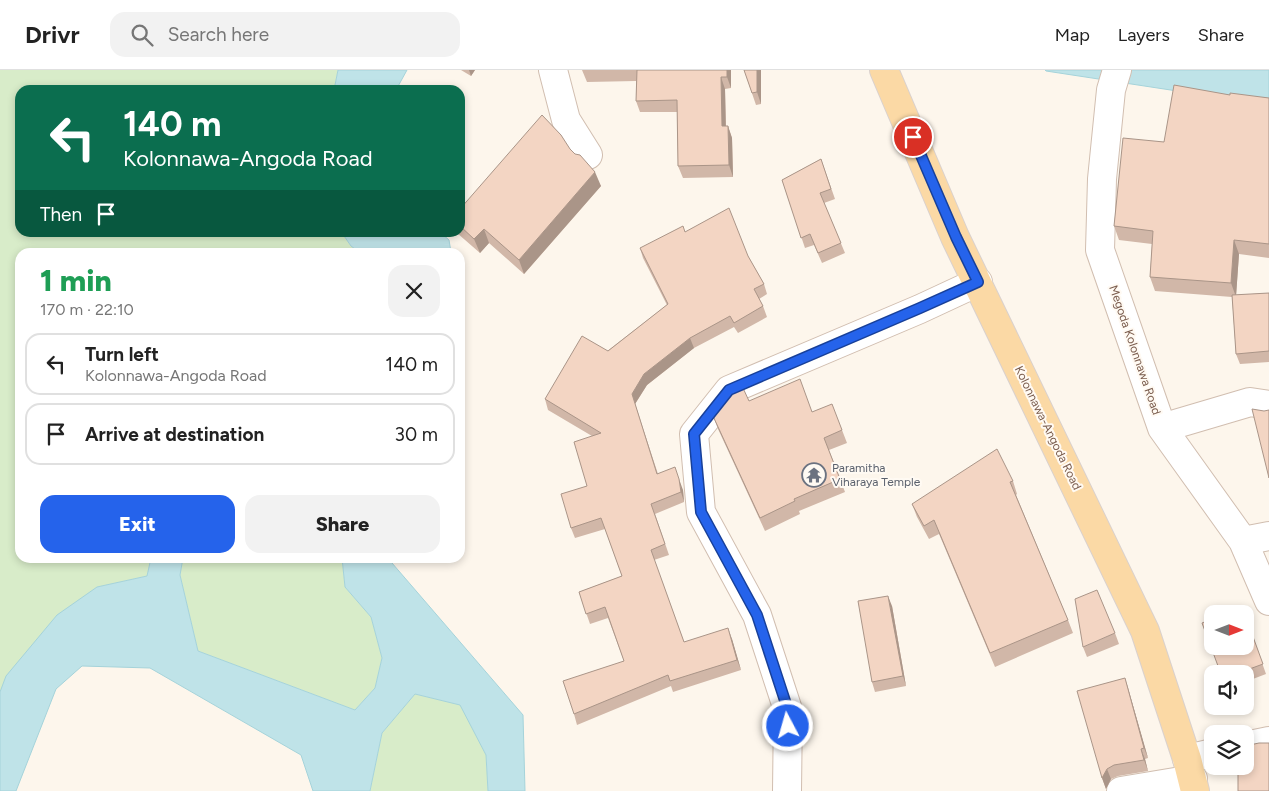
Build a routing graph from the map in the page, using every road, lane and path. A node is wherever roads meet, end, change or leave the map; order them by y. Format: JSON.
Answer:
{"nodes":[{"id":1,"x":554,"y":70,"type":"edge"},
{"id":2,"x":884,"y":70,"type":"edge"},
{"id":3,"x":1114,"y":80,"type":"edge"},
{"id":4,"x":588,"y":155,"type":"dead end"},
{"id":5,"x":978,"y":282,"type":"junction"},
{"id":6,"x":1269,"y":405,"type":"edge"},
{"id":7,"x":1162,"y":428,"type":"junction"},
{"id":8,"x":1256,"y":539,"type":"edge"},
{"id":9,"x":1269,"y":601,"type":"edge"},
{"id":10,"x":1269,"y":741,"type":"edge"},
{"id":11,"x":1254,"y":744,"type":"edge"},
{"id":12,"x":1197,"y":770,"type":"edge"},
{"id":13,"x":787,"y":791,"type":"edge"},
{"id":14,"x":1121,"y":791,"type":"edge"}],
"edges":[{"from":1,"to":4,"type":"street"},
{"from":2,"to":5,"type":"main road","name":"Kolonnawa-Angoda Road"},
{"from":3,"to":7,"type":"street","name":"Megoda Kolonnawa Road"},
{"from":5,"to":12,"type":"main road","name":"Kolonnawa-Angoda Road"},
{"from":5,"to":13,"type":"street"},
{"from":6,"to":7,"type":"street"},
{"from":7,"to":8,"type":"street","name":"Megoda Kolonnawa Road"},
{"from":8,"to":9,"type":"street","name":"Megoda Kolonnawa Road"},
{"from":10,"to":11,"type":"street"},
{"from":12,"to":14,"type":"street"}]}
